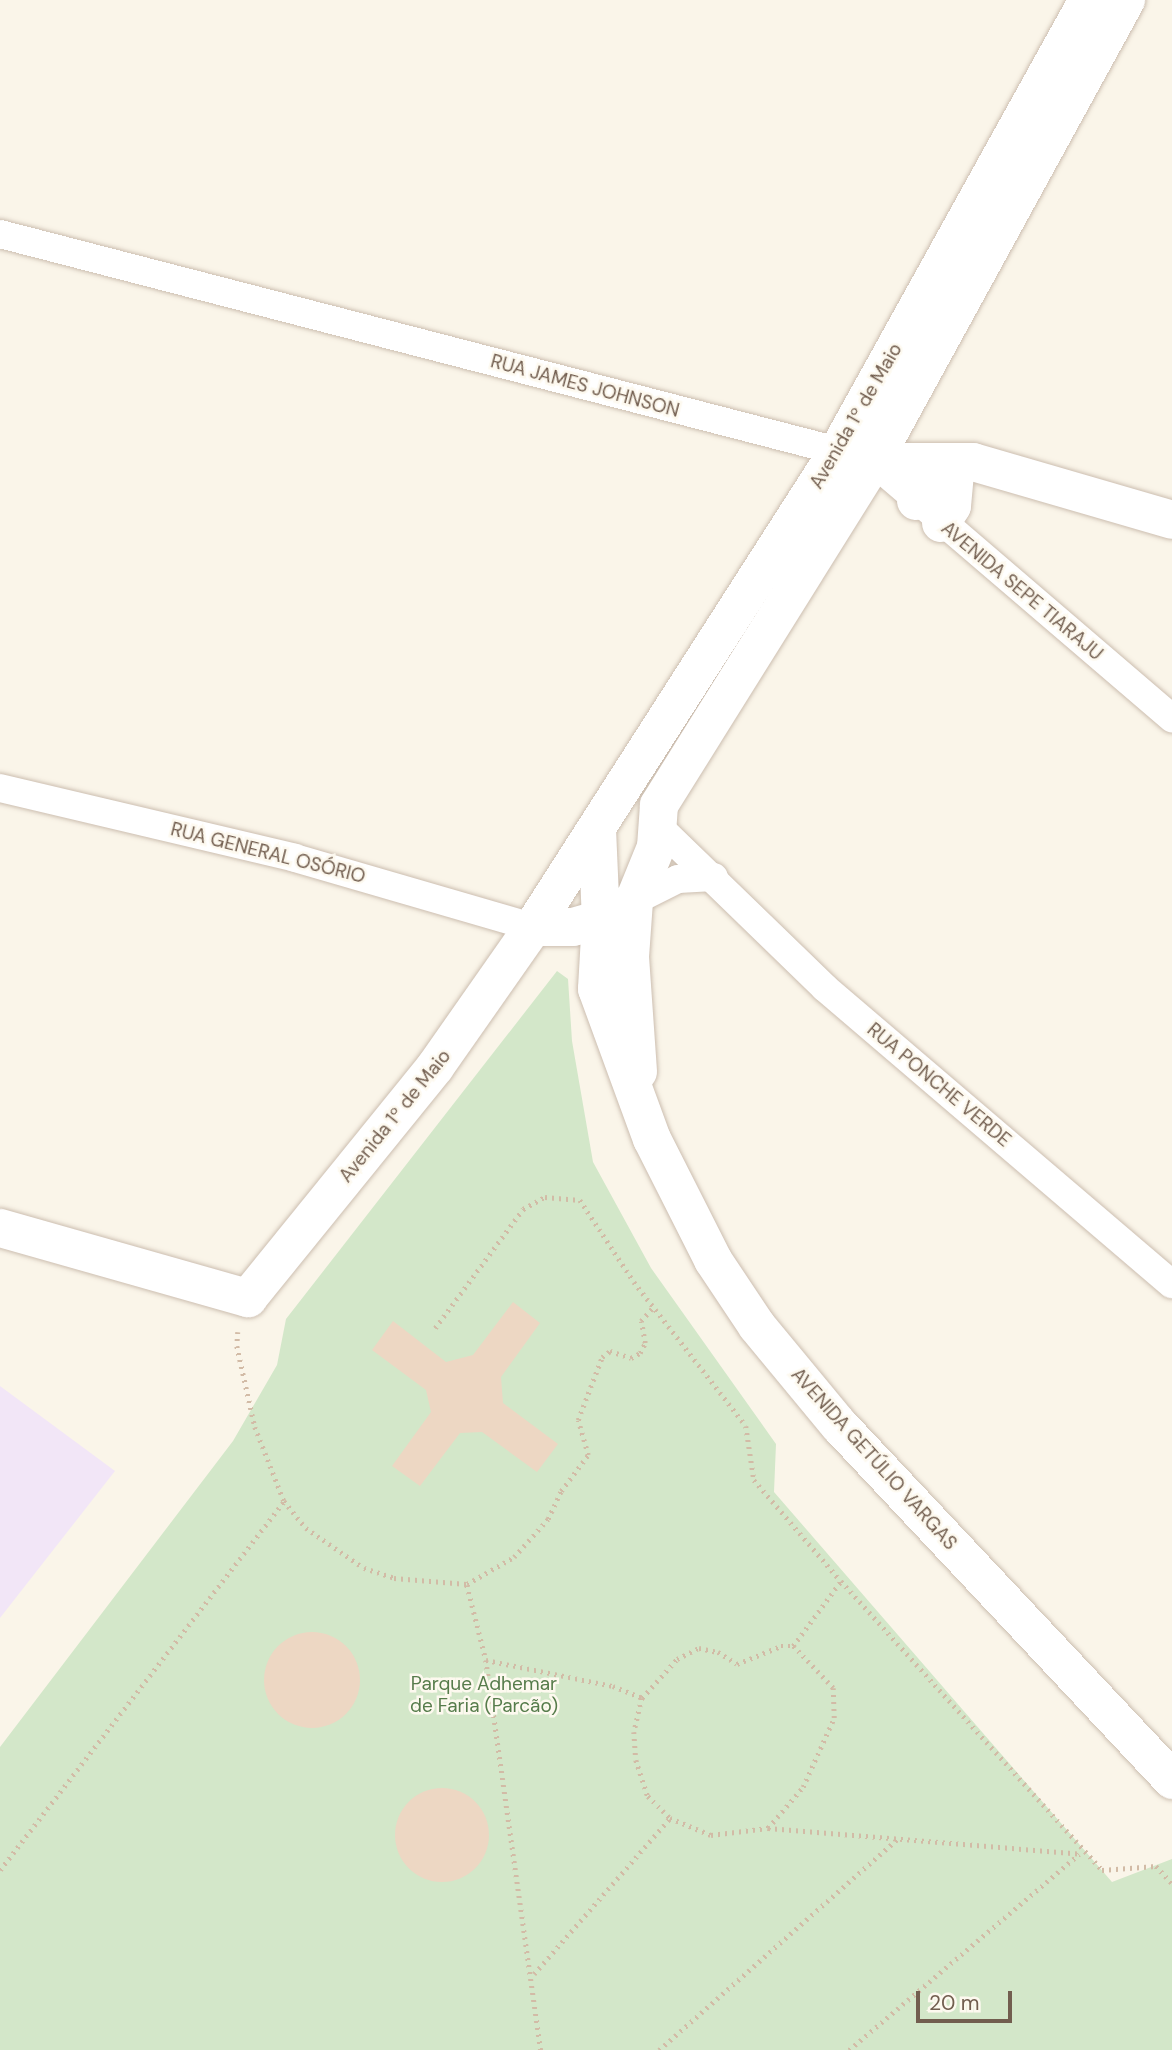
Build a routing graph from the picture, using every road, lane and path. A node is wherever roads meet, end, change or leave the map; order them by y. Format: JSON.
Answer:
{"nodes":[{"id":1,"x":1088,"y":0,"type":"edge"},
{"id":2,"x":1126,"y":0,"type":"edge"},
{"id":3,"x":0,"y":234,"type":"edge"},
{"id":4,"x":856,"y":456,"type":"junction"},
{"id":5,"x":952,"y":462,"type":"junction"},
{"id":6,"x":929,"y":512,"type":"junction"},
{"id":7,"x":1172,"y":520,"type":"edge"},
{"id":8,"x":1172,"y":718,"type":"edge"},
{"id":9,"x":0,"y":788,"type":"edge"},
{"id":10,"x":600,"y":825,"type":"junction"},
{"id":11,"x":657,"y":825,"type":"junction"},
{"id":12,"x":714,"y":877,"type":"junction"},
{"id":13,"x":617,"y":910,"type":"junction"},
{"id":14,"x":533,"y":927,"type":"junction"},
{"id":15,"x":597,"y":989,"type":"junction"},
{"id":16,"x":636,"y":1095,"type":"junction"},
{"id":17,"x":0,"y":1228,"type":"edge"},
{"id":18,"x":1172,"y":1284,"type":"edge"},
{"id":19,"x":653,"y":1307,"type":"junction"},
{"id":20,"x":243,"y":1309,"type":"junction"},
{"id":21,"x":435,"y":1328,"type":"dead end"},
{"id":22,"x":284,"y":1500,"type":"junction"},
{"id":23,"x":842,"y":1581,"type":"junction"},
{"id":24,"x":467,"y":1584,"type":"junction"},
{"id":25,"x":793,"y":1646,"type":"junction"},
{"id":26,"x":486,"y":1660,"type":"junction"},
{"id":27,"x":642,"y":1698,"type":"junction"},
{"id":28,"x":1172,"y":1780,"type":"edge"},
{"id":29,"x":670,"y":1818,"type":"junction"},
{"id":30,"x":768,"y":1828,"type":"junction"},
{"id":31,"x":900,"y":1838,"type":"junction"},
{"id":32,"x":1084,"y":1854,"type":"junction"},
{"id":33,"x":0,"y":1870,"type":"edge"},
{"id":34,"x":1172,"y":1883,"type":"edge"},
{"id":35,"x":534,"y":1975,"type":"junction"},
{"id":36,"x":541,"y":2050,"type":"edge"},
{"id":37,"x":659,"y":2050,"type":"edge"},
{"id":38,"x":849,"y":2050,"type":"edge"}],
"edges":[{"from":1,"to":4,"type":"main road","name":"Avenida 1º de Maio"},
{"from":2,"to":4,"type":"main road","name":"Avenida 1º de Maio"},
{"from":3,"to":4,"type":"street","name":"RUA JAMES JOHNSON"},
{"from":4,"to":5,"type":"main road","name":"RUA JAMES JOHNSON"},
{"from":4,"to":6,"type":"street","name":"AVENIDA SEPE TIARAJU"},
{"from":4,"to":10,"type":"main road","name":"Avenida 1º de Maio"},
{"from":4,"to":11,"type":"main road","name":"Avenida 1º de Maio"},
{"from":5,"to":6,"type":"main road"},
{"from":5,"to":7,"type":"main road","name":"RUA JAMES JOHNSON"},
{"from":6,"to":8,"type":"street","name":"AVENIDA SEPE TIARAJU"},
{"from":9,"to":14,"type":"street","name":"RUA GENERAL OSÓRIO"},
{"from":10,"to":11,"type":"main road"},
{"from":10,"to":13,"type":"main road","name":"AVENIDA GETÚLIO VARGAS"},
{"from":10,"to":14,"type":"main road","name":"Avenida 1º de Maio"},
{"from":11,"to":12,"type":"street","name":"RUA PONCHE VERDE"},
{"from":11,"to":13,"type":"main road","name":"Avenida 1º de Maio"},
{"from":12,"to":13,"type":"street"},
{"from":12,"to":18,"type":"street","name":"RUA PONCHE VERDE"},
{"from":13,"to":14,"type":"main road"},
{"from":13,"to":15,"type":"main road","name":"AVENIDA GETÚLIO VARGAS"},
{"from":13,"to":16,"type":"main road","name":"AVENIDA GETÚLIO VARGAS"},
{"from":14,"to":15,"type":"main road"},
{"from":14,"to":20,"type":"main road","name":"Avenida 1º de Maio"},
{"from":15,"to":16,"type":"main road","name":"AVENIDA GETÚLIO VARGAS"},
{"from":16,"to":28,"type":"main road","name":"AVENIDA GETÚLIO VARGAS"},
{"from":17,"to":20,"type":"main road"},
{"from":19,"to":21,"type":"path"},
{"from":19,"to":23,"type":"path"},
{"from":19,"to":24,"type":"path"},
{"from":20,"to":22,"type":"path"},
{"from":22,"to":24,"type":"path"},
{"from":22,"to":33,"type":"path"},
{"from":23,"to":25,"type":"path"},
{"from":23,"to":32,"type":"path"},
{"from":24,"to":26,"type":"path"},
{"from":25,"to":27,"type":"path"},
{"from":25,"to":30,"type":"path"},
{"from":26,"to":27,"type":"path"},
{"from":26,"to":35,"type":"path"},
{"from":27,"to":29,"type":"path"},
{"from":29,"to":30,"type":"path"},
{"from":29,"to":35,"type":"path"},
{"from":30,"to":31,"type":"path"},
{"from":31,"to":32,"type":"path"},
{"from":31,"to":37,"type":"path"},
{"from":32,"to":34,"type":"path"},
{"from":32,"to":38,"type":"path"},
{"from":35,"to":36,"type":"path"}]}
